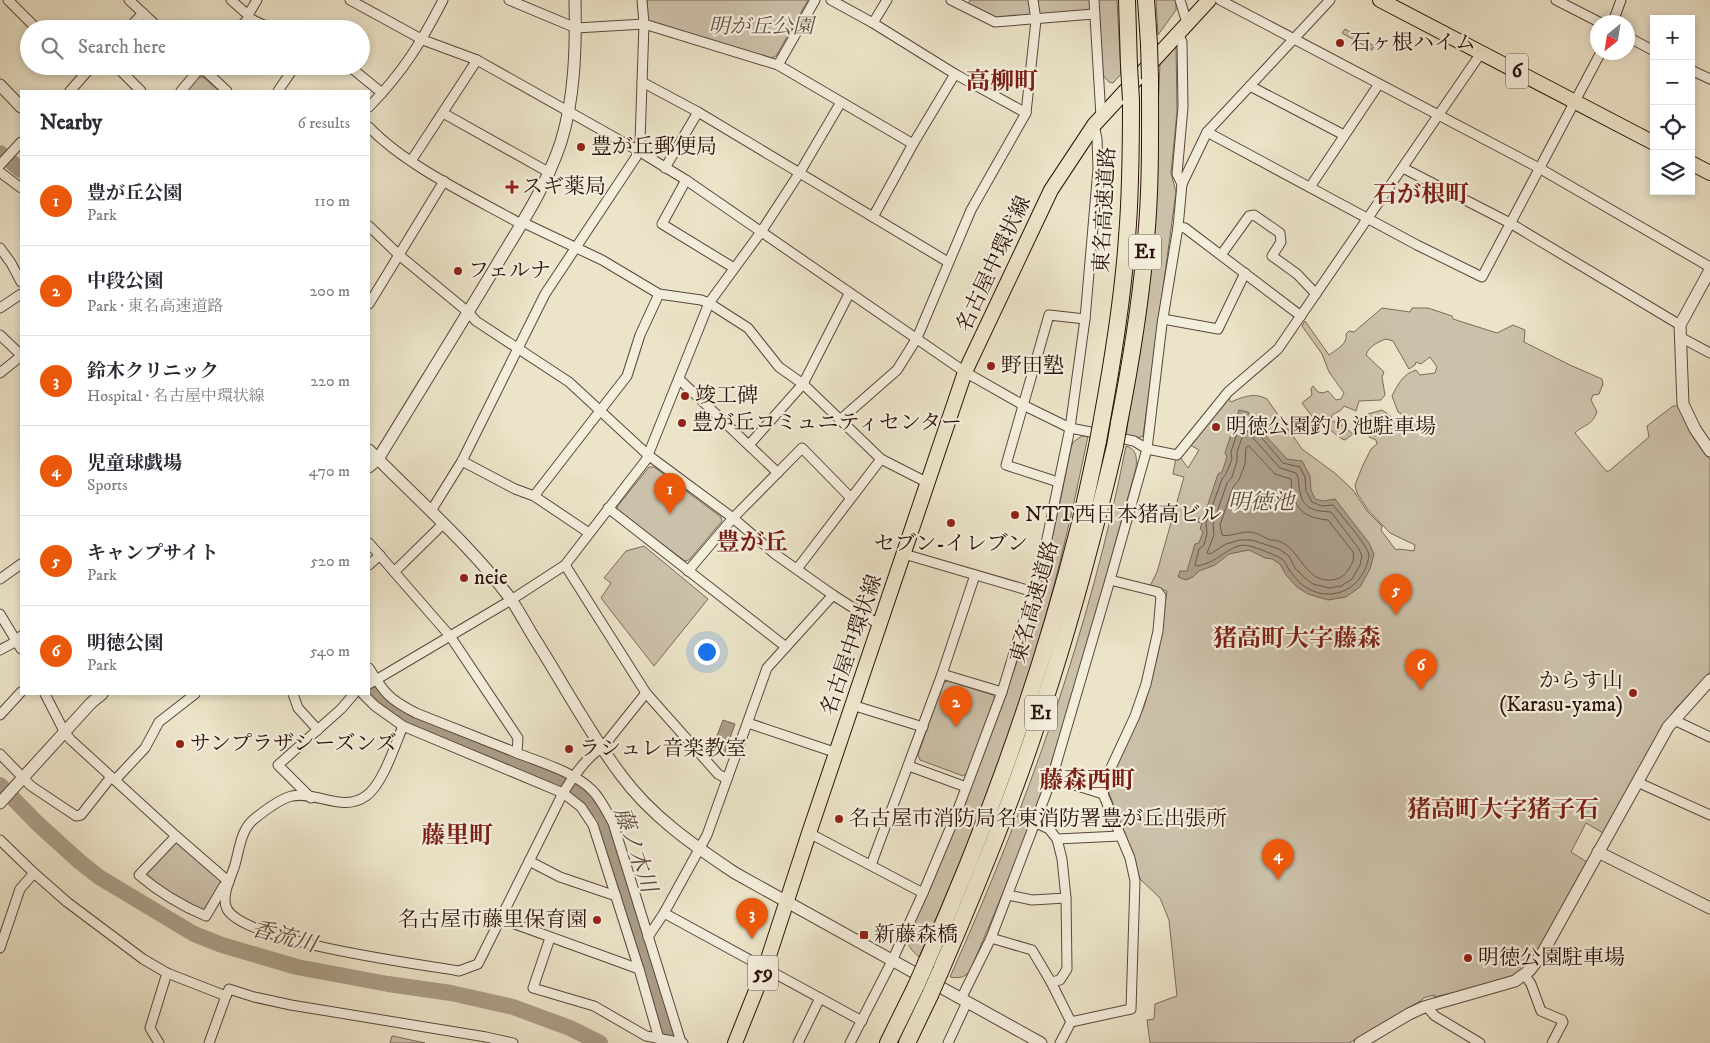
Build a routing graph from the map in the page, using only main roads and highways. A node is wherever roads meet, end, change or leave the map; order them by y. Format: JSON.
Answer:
{"nodes":[{"id":1,"x":1127,"y":0,"type":"edge"},
{"id":2,"x":1146,"y":0,"type":"edge"},
{"id":3,"x":1209,"y":0,"type":"edge"},
{"id":4,"x":1380,"y":0,"type":"edge"},
{"id":5,"x":1650,"y":141,"type":"edge"},
{"id":6,"x":1695,"y":165,"type":"edge"},
{"id":7,"x":1710,"y":172,"type":"edge"},
{"id":8,"x":933,"y":967,"type":"junction"},
{"id":9,"x":735,"y":1043,"type":"edge"},
{"id":10,"x":888,"y":1043,"type":"edge"},
{"id":11,"x":907,"y":1043,"type":"edge"}],
"edges":[{"from":1,"to":8,"type":"highway","name":"東名高速道路","number":"E1","bridge":true},
{"from":2,"to":8,"type":"highway","name":"東名高速道路","number":"E1","bridge":true},
{"from":3,"to":9,"type":"main road","name":"名古屋中環状線","number":"59"},
{"from":4,"to":5,"type":"main road","number":"6"},
{"from":6,"to":7,"type":"main road"},
{"from":8,"to":10,"type":"highway","name":"東名高速道路","number":"E1","bridge":true},
{"from":8,"to":11,"type":"highway","name":"東名高速道路","number":"E1","bridge":true}]}
